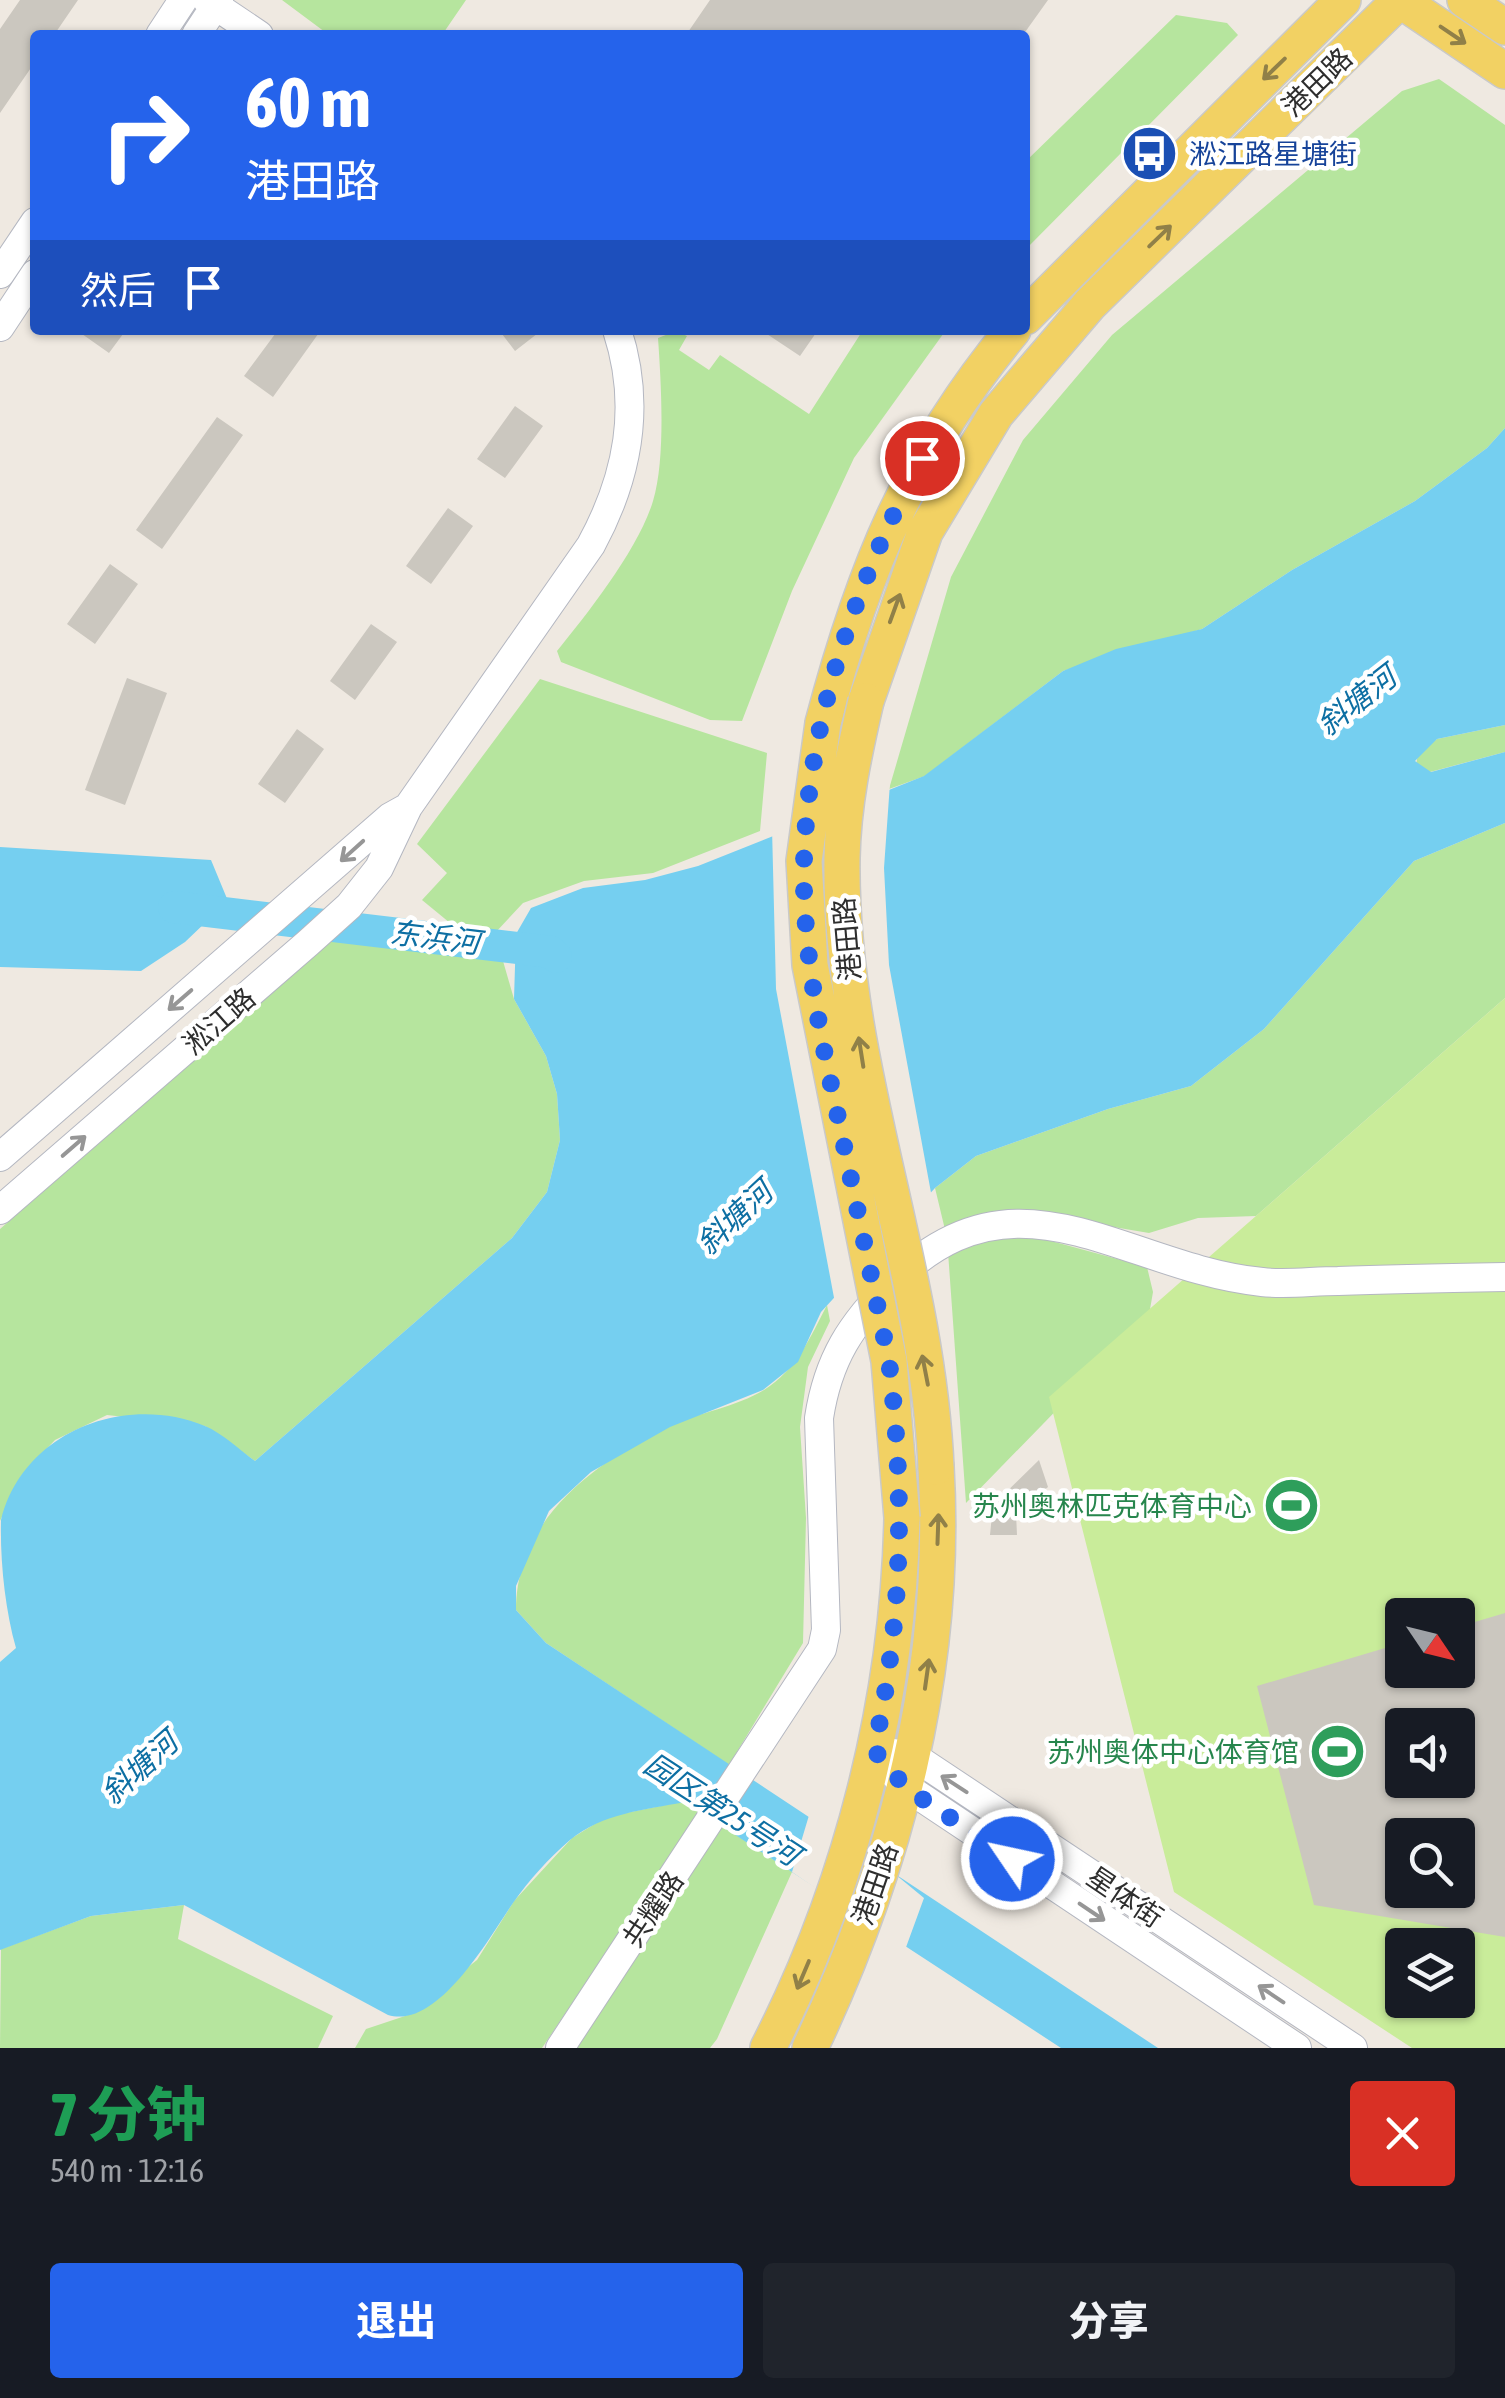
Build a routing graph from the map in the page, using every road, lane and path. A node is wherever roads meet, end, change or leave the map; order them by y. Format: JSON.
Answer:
{"nodes":[{"id":1,"x":183,"y":0,"type":"edge"},
{"id":2,"x":1343,"y":0,"type":"edge"},
{"id":3,"x":1400,"y":0,"type":"edge"},
{"id":4,"x":1464,"y":0,"type":"edge"},
{"id":5,"x":214,"y":2,"type":"edge"},
{"id":6,"x":1505,"y":27,"type":"edge"},
{"id":7,"x":163,"y":30,"type":"edge"},
{"id":8,"x":199,"y":30,"type":"edge"},
{"id":9,"x":251,"y":30,"type":"edge"},
{"id":10,"x":1505,"y":71,"type":"edge"},
{"id":11,"x":30,"y":229,"type":"edge"},
{"id":12,"x":0,"y":274,"type":"edge"},
{"id":13,"x":30,"y":282,"type":"edge"},
{"id":14,"x":1030,"y":312,"type":"edge"},
{"id":15,"x":0,"y":327,"type":"edge"},
{"id":16,"x":618,"y":335,"type":"edge"},
{"id":17,"x":1009,"y":335,"type":"edge"},
{"id":18,"x":408,"y":807,"type":"junction"},
{"id":19,"x":245,"y":944,"type":"junction"},
{"id":20,"x":264,"y":981,"type":"junction"},
{"id":21,"x":0,"y":1157,"type":"edge"},
{"id":22,"x":0,"y":1210,"type":"edge"},
{"id":23,"x":1505,"y":1277,"type":"edge"},
{"id":24,"x":874,"y":1750,"type":"junction"},
{"id":25,"x":909,"y":1772,"type":"junction"},
{"id":26,"x":560,"y":2048,"type":"edge"},
{"id":27,"x":768,"y":2048,"type":"edge"},
{"id":28,"x":810,"y":2048,"type":"edge"},
{"id":29,"x":1297,"y":2048,"type":"edge"},
{"id":30,"x":1352,"y":2048,"type":"edge"}],
"edges":[{"from":1,"to":7,"type":"street"},
{"from":2,"to":14,"type":"main road","name":"港田路","one_way":true},
{"from":3,"to":10,"type":"main road","one_way":true},
{"from":25,"to":3,"type":"main road","name":"港田路","one_way":true,"bridge":true},
{"from":4,"to":6,"type":"main road"},
{"from":5,"to":8,"type":"street"},
{"from":5,"to":9,"type":"street"},
{"from":11,"to":12,"type":"street"},
{"from":13,"to":15,"type":"street"},
{"from":16,"to":18,"type":"street","name":"淞江路"},
{"from":17,"to":24,"type":"main road","name":"港田路","bridge":true},
{"from":18,"to":19,"type":"street","name":"淞江路","one_way":true},
{"from":18,"to":20,"type":"street","name":"淞江路"},
{"from":19,"to":20,"type":"street"},
{"from":19,"to":21,"type":"street","name":"淞江路","one_way":true},
{"from":22,"to":20,"type":"street","name":"淞江路","one_way":true},
{"from":23,"to":26,"type":"street","name":"共耀路"},
{"from":24,"to":25,"type":"street","name":"星体街"},
{"from":24,"to":27,"type":"main road","name":"港田路","one_way":true},
{"from":25,"to":28,"type":"main road","name":"港田路"},
{"from":25,"to":29,"type":"street","name":"星体街","one_way":true},
{"from":30,"to":25,"type":"street","name":"星体街","one_way":true}]}
